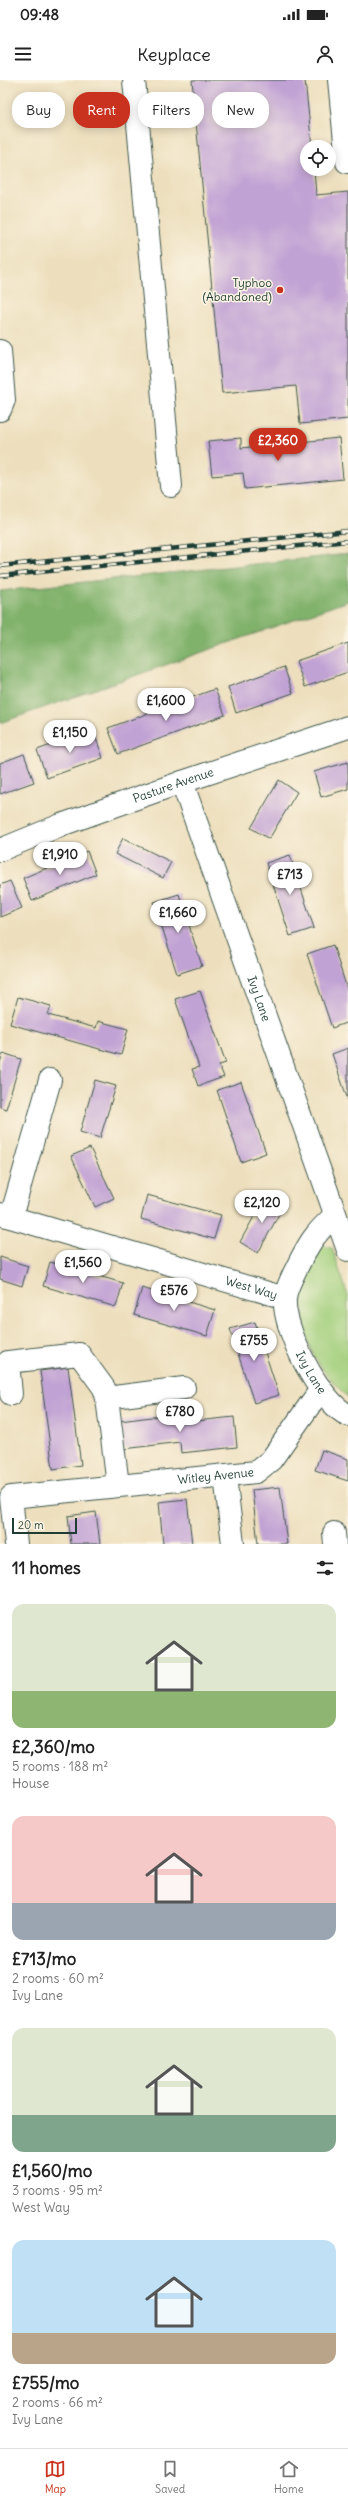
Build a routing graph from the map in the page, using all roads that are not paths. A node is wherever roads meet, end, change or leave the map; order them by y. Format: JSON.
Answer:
{"nodes":[{"id":1,"x":134,"y":80,"type":"edge"},
{"id":2,"x":339,"y":80,"type":"edge"},
{"id":3,"x":347,"y":162,"type":"edge"},
{"id":4,"x":0,"y":351,"type":"edge"},
{"id":5,"x":0,"y":410,"type":"edge"},
{"id":6,"x":171,"y":486,"type":"dead end"},
{"id":7,"x":348,"y":727,"type":"edge"},
{"id":8,"x":182,"y":782,"type":"junction"},
{"id":9,"x":0,"y":850,"type":"edge"},
{"id":10,"x":50,"y":1080,"type":"dead end"},
{"id":11,"x":6,"y":1215,"type":"edge"},
{"id":12,"x":335,"y":1215,"type":"junction"},
{"id":13,"x":348,"y":1250,"type":"edge"},
{"id":14,"x":285,"y":1298,"type":"junction"},
{"id":15,"x":184,"y":1388,"type":"dead end"},
{"id":16,"x":321,"y":1389,"type":"junction"},
{"id":17,"x":11,"y":1394,"type":"dead end"},
{"id":18,"x":107,"y":1398,"type":"junction"},
{"id":19,"x":348,"y":1415,"type":"edge"},
{"id":20,"x":225,"y":1476,"type":"junction"},
{"id":21,"x":118,"y":1485,"type":"junction"},
{"id":22,"x":16,"y":1544,"type":"edge"},
{"id":23,"x":233,"y":1544,"type":"edge"}],
"edges":[{"from":1,"to":6,"type":"street"},
{"from":2,"to":3,"type":"street"},
{"from":4,"to":5,"type":"street"},
{"from":7,"to":8,"type":"street","name":"Pasture Avenue"},
{"from":8,"to":9,"type":"street","name":"Pasture Avenue"},
{"from":8,"to":12,"type":"street","name":"Ivy Lane"},
{"from":10,"to":11,"type":"street","name":"West Way"},
{"from":11,"to":14,"type":"street","name":"West Way"},
{"from":12,"to":13,"type":"street","name":"Ivy Lane"},
{"from":12,"to":14,"type":"street"},
{"from":14,"to":16,"type":"street","name":"Ivy Lane"},
{"from":15,"to":18,"type":"street"},
{"from":16,"to":19,"type":"street","name":"Ivy Lane"},
{"from":16,"to":20,"type":"street","name":"Witley Avenue"},
{"from":17,"to":18,"type":"street"},
{"from":18,"to":21,"type":"street"},
{"from":20,"to":21,"type":"street","name":"Witley Avenue"},
{"from":20,"to":23,"type":"street"},
{"from":21,"to":22,"type":"street","name":"Witley Avenue"}]}
